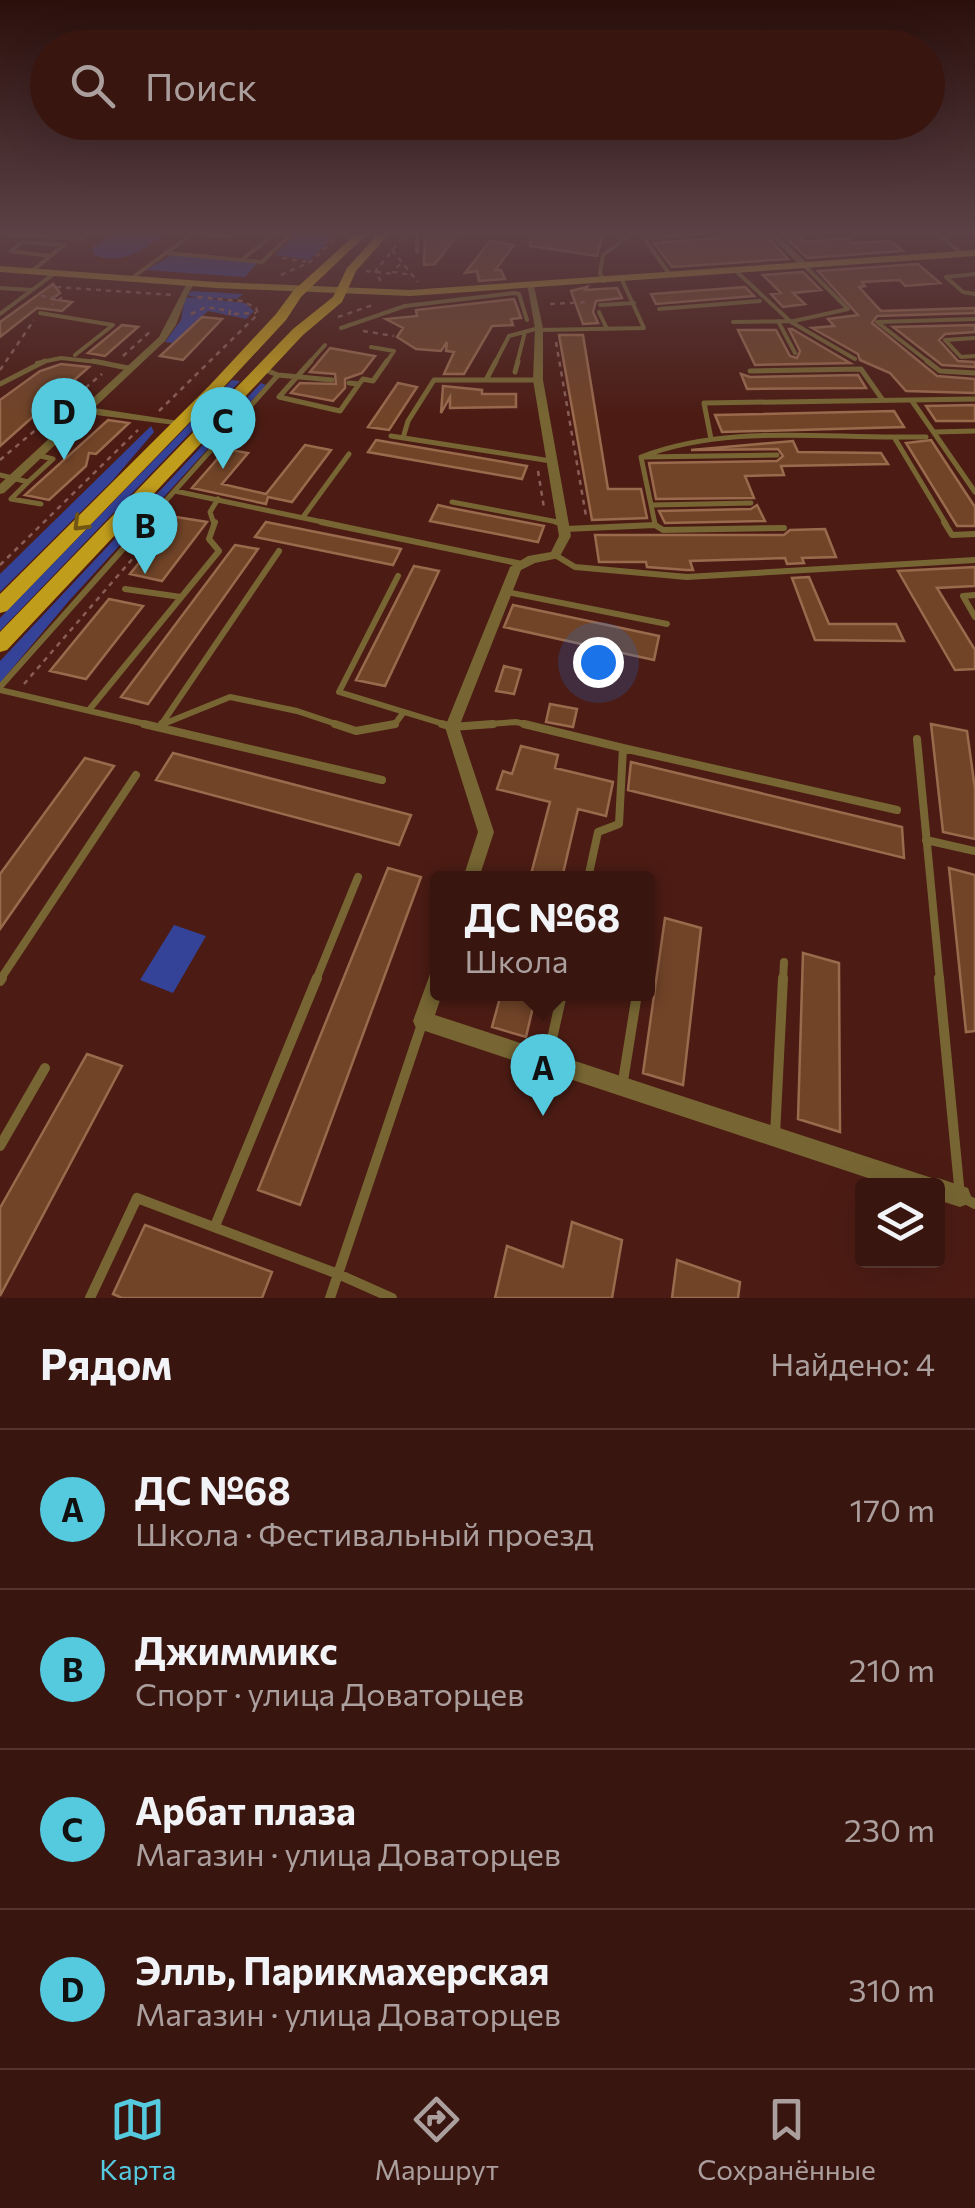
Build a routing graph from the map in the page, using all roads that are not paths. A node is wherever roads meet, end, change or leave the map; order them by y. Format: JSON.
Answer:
{"nodes":[{"id":1,"x":27,"y":295,"type":"edge"},
{"id":2,"x":181,"y":295,"type":"edge"},
{"id":3,"x":275,"y":295,"type":"edge"},
{"id":4,"x":298,"y":295,"type":"edge"},
{"id":5,"x":339,"y":295,"type":"edge"},
{"id":6,"x":414,"y":295,"type":"edge"},
{"id":7,"x":497,"y":295,"type":"edge"},
{"id":8,"x":519,"y":295,"type":"edge"},
{"id":9,"x":531,"y":295,"type":"edge"},
{"id":10,"x":630,"y":295,"type":"edge"},
{"id":11,"x":755,"y":295,"type":"edge"},
{"id":12,"x":834,"y":295,"type":"edge"},
{"id":13,"x":761,"y":301,"type":"junction"},
{"id":14,"x":634,"y":303,"type":"junction"},
{"id":15,"x":333,"y":304,"type":"junction"},
{"id":16,"x":659,"y":308,"type":"dead end"},
{"id":17,"x":0,"y":314,"type":"edge"},
{"id":18,"x":40,"y":314,"type":"road end"},
{"id":19,"x":975,"y":320,"type":"edge"},
{"id":20,"x":778,"y":321,"type":"junction"},
{"id":21,"x":794,"y":321,"type":"junction"},
{"id":22,"x":733,"y":322,"type":"dead end"},
{"id":23,"x":534,"y":326,"type":"junction"},
{"id":24,"x":341,"y":328,"type":"dead end"},
{"id":25,"x":607,"y":329,"type":"junction"},
{"id":26,"x":975,"y":338,"type":"edge"},
{"id":27,"x":326,"y":345,"type":"dead end"},
{"id":28,"x":371,"y":347,"type":"dead end"},
{"id":29,"x":796,"y":353,"type":"dead end"},
{"id":30,"x":74,"y":356,"type":"junction"},
{"id":31,"x":975,"y":356,"type":"edge"},
{"id":32,"x":855,"y":359,"type":"dead end"},
{"id":33,"x":128,"y":368,"type":"junction"},
{"id":34,"x":750,"y":371,"type":"dead end"},
{"id":35,"x":270,"y":372,"type":"junction"},
{"id":36,"x":516,"y":372,"type":"dead end"},
{"id":37,"x":975,"y":373,"type":"edge"},
{"id":38,"x":296,"y":378,"type":"junction"},
{"id":39,"x":332,"y":380,"type":"dead end"},
{"id":40,"x":486,"y":380,"type":"junction"},
{"id":41,"x":538,"y":380,"type":"junction"},
{"id":42,"x":349,"y":383,"type":"dead end"},
{"id":43,"x":0,"y":384,"type":"edge"},
{"id":44,"x":359,"y":384,"type":"junction"},
{"id":45,"x":975,"y":399,"type":"edge"},
{"id":46,"x":882,"y":400,"type":"junction"},
{"id":47,"x":912,"y":400,"type":"junction"},
{"id":48,"x":84,"y":410,"type":"junction"},
{"id":49,"x":179,"y":424,"type":"junction"},
{"id":50,"x":975,"y":430,"type":"edge"},
{"id":51,"x":935,"y":432,"type":"dead end"},
{"id":52,"x":391,"y":436,"type":"dead end"},
{"id":53,"x":926,"y":436,"type":"dead end"},
{"id":54,"x":894,"y":437,"type":"junction"},
{"id":55,"x":403,"y":438,"type":"junction"},
{"id":56,"x":711,"y":439,"type":"junction"},
{"id":57,"x":349,"y":454,"type":"dead end"},
{"id":58,"x":36,"y":455,"type":"junction"},
{"id":59,"x":777,"y":455,"type":"dead end"},
{"id":60,"x":641,"y":457,"type":"junction"},
{"id":61,"x":551,"y":461,"type":"junction"},
{"id":62,"x":5,"y":478,"type":"edge"},
{"id":63,"x":28,"y":482,"type":"junction"},
{"id":64,"x":972,"y":483,"type":"edge"},
{"id":65,"x":0,"y":490,"type":"edge"},
{"id":66,"x":174,"y":491,"type":"junction"},
{"id":67,"x":975,"y":492,"type":"edge"},
{"id":68,"x":218,"y":498,"type":"junction"},
{"id":69,"x":452,"y":502,"type":"dead end"},
{"id":70,"x":751,"y":503,"type":"dead end"},
{"id":71,"x":41,"y":504,"type":"dead end"},
{"id":72,"x":653,"y":505,"type":"junction"},
{"id":73,"x":303,"y":517,"type":"junction"},
{"id":74,"x":655,"y":525,"type":"junction"},
{"id":75,"x":565,"y":526,"type":"junction"},
{"id":76,"x":784,"y":528,"type":"dead end"},
{"id":77,"x":975,"y":534,"type":"edge"},
{"id":78,"x":280,"y":551,"type":"dead end"},
{"id":79,"x":555,"y":555,"type":"junction"},
{"id":80,"x":975,"y":560,"type":"edge"},
{"id":81,"x":522,"y":564,"type":"junction"},
{"id":82,"x":398,"y":576,"type":"dead end"},
{"id":83,"x":125,"y":589,"type":"dead end"},
{"id":84,"x":506,"y":592,"type":"junction"},
{"id":85,"x":975,"y":595,"type":"edge"},
{"id":86,"x":182,"y":597,"type":"junction"},
{"id":87,"x":0,"y":606,"type":"edge"},
{"id":88,"x":975,"y":616,"type":"edge"},
{"id":89,"x":666,"y":624,"type":"dead end"},
{"id":90,"x":0,"y":645,"type":"edge"},
{"id":91,"x":0,"y":689,"type":"edge"},
{"id":92,"x":90,"y":710,"type":"junction"},
{"id":93,"x":404,"y":712,"type":"junction"},
{"id":94,"x":162,"y":725,"type":"junction"},
{"id":95,"x":452,"y":726,"type":"junction"},
{"id":96,"x":918,"y":739,"type":"dead end"},
{"id":97,"x":623,"y":748,"type":"junction"},
{"id":98,"x":136,"y":775,"type":"dead end"},
{"id":99,"x":382,"y":780,"type":"dead end"},
{"id":100,"x":897,"y":810,"type":"dead end"},
{"id":101,"x":926,"y":840,"type":"junction"},
{"id":102,"x":975,"y":851,"type":"edge"},
{"id":103,"x":473,"y":871,"type":"edge"},
{"id":104,"x":590,"y":871,"type":"edge"},
{"id":105,"x":358,"y":877,"type":"dead end"},
{"id":106,"x":784,"y":962,"type":"dead end"},
{"id":107,"x":0,"y":981,"type":"edge"},
{"id":108,"x":430,"y":1000,"type":"edge"},
{"id":109,"x":560,"y":1001,"type":"edge"},
{"id":110,"x":636,"y":1001,"type":"edge"},
{"id":111,"x":423,"y":1021,"type":"junction"},
{"id":112,"x":547,"y":1063,"type":"junction"},
{"id":113,"x":45,"y":1068,"type":"dead end"},
{"id":114,"x":622,"y":1088,"type":"junction"},
{"id":115,"x":775,"y":1136,"type":"junction"},
{"id":116,"x":0,"y":1146,"type":"edge"},
{"id":117,"x":903,"y":1178,"type":"edge"},
{"id":118,"x":968,"y":1200,"type":"edge"},
{"id":119,"x":216,"y":1226,"type":"junction"},
{"id":120,"x":338,"y":1274,"type":"junction"},
{"id":121,"x":90,"y":1298,"type":"edge"},
{"id":122,"x":330,"y":1298,"type":"edge"},
{"id":123,"x":392,"y":1298,"type":"edge"}],
"edges":[{"from":1,"to":17,"type":"lane"},
{"from":2,"to":33,"type":"street"},
{"from":3,"to":15,"type":"main road"},
{"from":4,"to":49,"type":"main road"},
{"from":5,"to":15,"type":"main road"},
{"from":6,"to":15,"type":"main road"},
{"from":7,"to":24,"type":"lane"},
{"from":8,"to":23,"type":"lane"},
{"from":9,"to":23,"type":"street"},
{"from":10,"to":14,"type":"lane"},
{"from":11,"to":13,"type":"lane"},
{"from":12,"to":21,"type":"lane"},
{"from":13,"to":16,"type":"lane"},
{"from":13,"to":21,"type":"lane"},
{"from":14,"to":25,"type":"lane"},
{"from":14,"to":25,"type":"lane"},
{"from":15,"to":35,"type":"main road"},
{"from":18,"to":30,"type":"lane"},
{"from":19,"to":37,"type":"lane"},
{"from":20,"to":21,"type":"lane"},
{"from":20,"to":22,"type":"lane"},
{"from":20,"to":29,"type":"lane"},
{"from":21,"to":32,"type":"lane"},
{"from":23,"to":25,"type":"lane"},
{"from":23,"to":36,"type":"lane"},
{"from":23,"to":40,"type":"lane"},
{"from":23,"to":41,"type":"street"},
{"from":26,"to":31,"type":"lane"},
{"from":27,"to":38,"type":"lane"},
{"from":28,"to":44,"type":"lane"},
{"from":30,"to":33,"type":"lane"},
{"from":30,"to":43,"type":"lane"},
{"from":33,"to":48,"type":"street"},
{"from":34,"to":46,"type":"lane"},
{"from":35,"to":38,"type":"lane"},
{"from":35,"to":66,"type":"lane"},
{"from":35,"to":90,"type":"main road"},
{"from":38,"to":39,"type":"lane"},
{"from":38,"to":44,"type":"lane"},
{"from":40,"to":41,"type":"lane"},
{"from":40,"to":55,"type":"lane"},
{"from":41,"to":61,"type":"street"},
{"from":42,"to":44,"type":"lane"},
{"from":45,"to":47,"type":"lane"},
{"from":46,"to":47,"type":"lane"},
{"from":46,"to":56,"type":"lane"},
{"from":47,"to":64,"type":"lane"},
{"from":48,"to":49,"type":"street"},
{"from":48,"to":58,"type":"street"},
{"from":49,"to":87,"type":"main road","one_way":true},
{"from":50,"to":51,"type":"lane"},
{"from":52,"to":55,"type":"lane"},
{"from":53,"to":54,"type":"lane"},
{"from":54,"to":56,"type":"lane"},
{"from":54,"to":77,"type":"lane"},
{"from":55,"to":61,"type":"lane"},
{"from":56,"to":60,"type":"lane"},
{"from":57,"to":73,"type":"lane"},
{"from":58,"to":62,"type":"street"},
{"from":58,"to":63,"type":"lane"},
{"from":59,"to":60,"type":"lane"},
{"from":60,"to":72,"type":"lane"},
{"from":61,"to":75,"type":"street"},
{"from":62,"to":63,"type":"lane"},
{"from":62,"to":65,"type":"street"},
{"from":63,"to":71,"type":"lane"},
{"from":64,"to":67,"type":"lane"},
{"from":66,"to":68,"type":"lane"},
{"from":66,"to":91,"type":"lane"},
{"from":68,"to":73,"type":"lane"},
{"from":68,"to":86,"type":"lane"},
{"from":69,"to":75,"type":"lane"},
{"from":70,"to":72,"type":"lane"},
{"from":72,"to":74,"type":"lane"},
{"from":73,"to":81,"type":"lane"},
{"from":74,"to":75,"type":"lane"},
{"from":74,"to":76,"type":"lane"},
{"from":75,"to":79,"type":"street"},
{"from":78,"to":94,"type":"lane"},
{"from":79,"to":80,"type":"lane"},
{"from":79,"to":81,"type":"street"},
{"from":81,"to":84,"type":"street"},
{"from":82,"to":93,"type":"lane"},
{"from":83,"to":86,"type":"lane"},
{"from":84,"to":89,"type":"lane"},
{"from":84,"to":95,"type":"street"},
{"from":85,"to":88,"type":"lane"},
{"from":86,"to":92,"type":"lane"},
{"from":91,"to":92,"type":"lane"},
{"from":92,"to":94,"type":"lane"},
{"from":93,"to":94,"type":"lane"},
{"from":93,"to":95,"type":"lane"},
{"from":94,"to":99,"type":"lane"},
{"from":95,"to":97,"type":"lane"},
{"from":95,"to":103,"type":"street"},
{"from":96,"to":101,"type":"lane"},
{"from":97,"to":100,"type":"lane"},
{"from":97,"to":104,"type":"lane"},
{"from":98,"to":107,"type":"lane"},
{"from":101,"to":102,"type":"lane"},
{"from":101,"to":118,"type":"lane"},
{"from":105,"to":119,"type":"lane"},
{"from":106,"to":115,"type":"lane"},
{"from":108,"to":111,"type":"street"},
{"from":109,"to":112,"type":"lane"},
{"from":110,"to":114,"type":"lane"},
{"from":111,"to":112,"type":"street"},
{"from":111,"to":120,"type":"lane"},
{"from":112,"to":114,"type":"street"},
{"from":113,"to":116,"type":"lane"},
{"from":114,"to":115,"type":"street"},
{"from":115,"to":117,"type":"street"},
{"from":119,"to":120,"type":"lane"},
{"from":119,"to":121,"type":"lane"},
{"from":120,"to":122,"type":"lane"},
{"from":120,"to":123,"type":"lane"}]}
